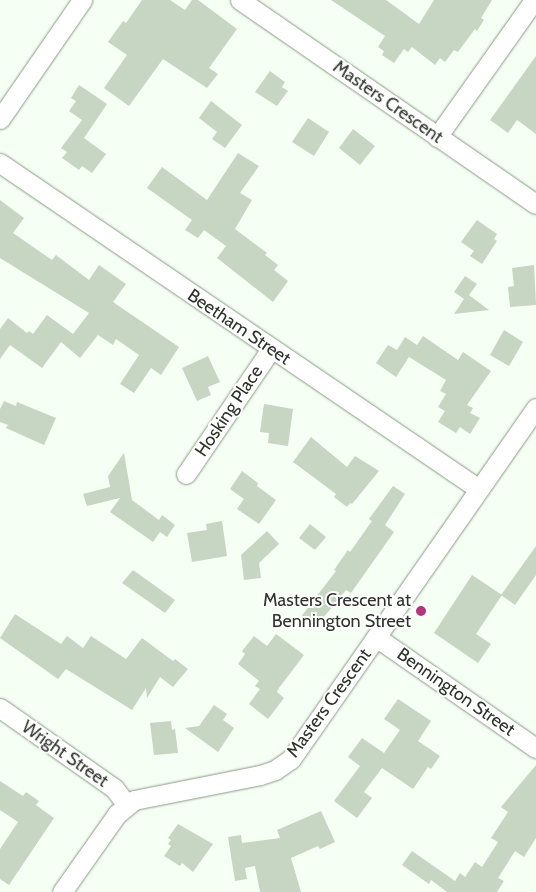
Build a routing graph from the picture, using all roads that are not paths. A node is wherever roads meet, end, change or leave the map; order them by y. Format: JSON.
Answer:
{"nodes":[{"id":1,"x":82,"y":0,"type":"edge"},
{"id":2,"x":240,"y":0,"type":"edge"},
{"id":3,"x":534,"y":0,"type":"edge"},
{"id":4,"x":0,"y":119,"type":"edge"},
{"id":5,"x":437,"y":137,"type":"junction"},
{"id":6,"x":0,"y":163,"type":"edge"},
{"id":7,"x":536,"y":204,"type":"edge"},
{"id":8,"x":271,"y":348,"type":"junction"},
{"id":9,"x":536,"y":408,"type":"edge"},
{"id":10,"x":186,"y":474,"type":"dead end"},
{"id":11,"x":479,"y":489,"type":"junction"},
{"id":12,"x":376,"y":637,"type":"junction"},
{"id":13,"x":0,"y":708,"type":"edge"},
{"id":14,"x":536,"y":748,"type":"edge"},
{"id":15,"x":126,"y":804,"type":"junction"},
{"id":16,"x":62,"y":892,"type":"edge"}],
"edges":[{"from":1,"to":4,"type":"street"},
{"from":2,"to":5,"type":"street","name":"Masters Crescent"},
{"from":3,"to":5,"type":"street"},
{"from":5,"to":7,"type":"street","name":"Masters Crescent"},
{"from":6,"to":8,"type":"street","name":"Beetham Street"},
{"from":8,"to":10,"type":"street","name":"Hosking Place"},
{"from":8,"to":11,"type":"street","name":"Beetham Street"},
{"from":9,"to":11,"type":"street","name":"Masters Crescent"},
{"from":11,"to":12,"type":"street","name":"Masters Crescent"},
{"from":12,"to":14,"type":"street","name":"Bennington Street"},
{"from":12,"to":15,"type":"street","name":"Masters Crescent"},
{"from":13,"to":15,"type":"street","name":"Wright Street"},
{"from":15,"to":16,"type":"street"}]}
